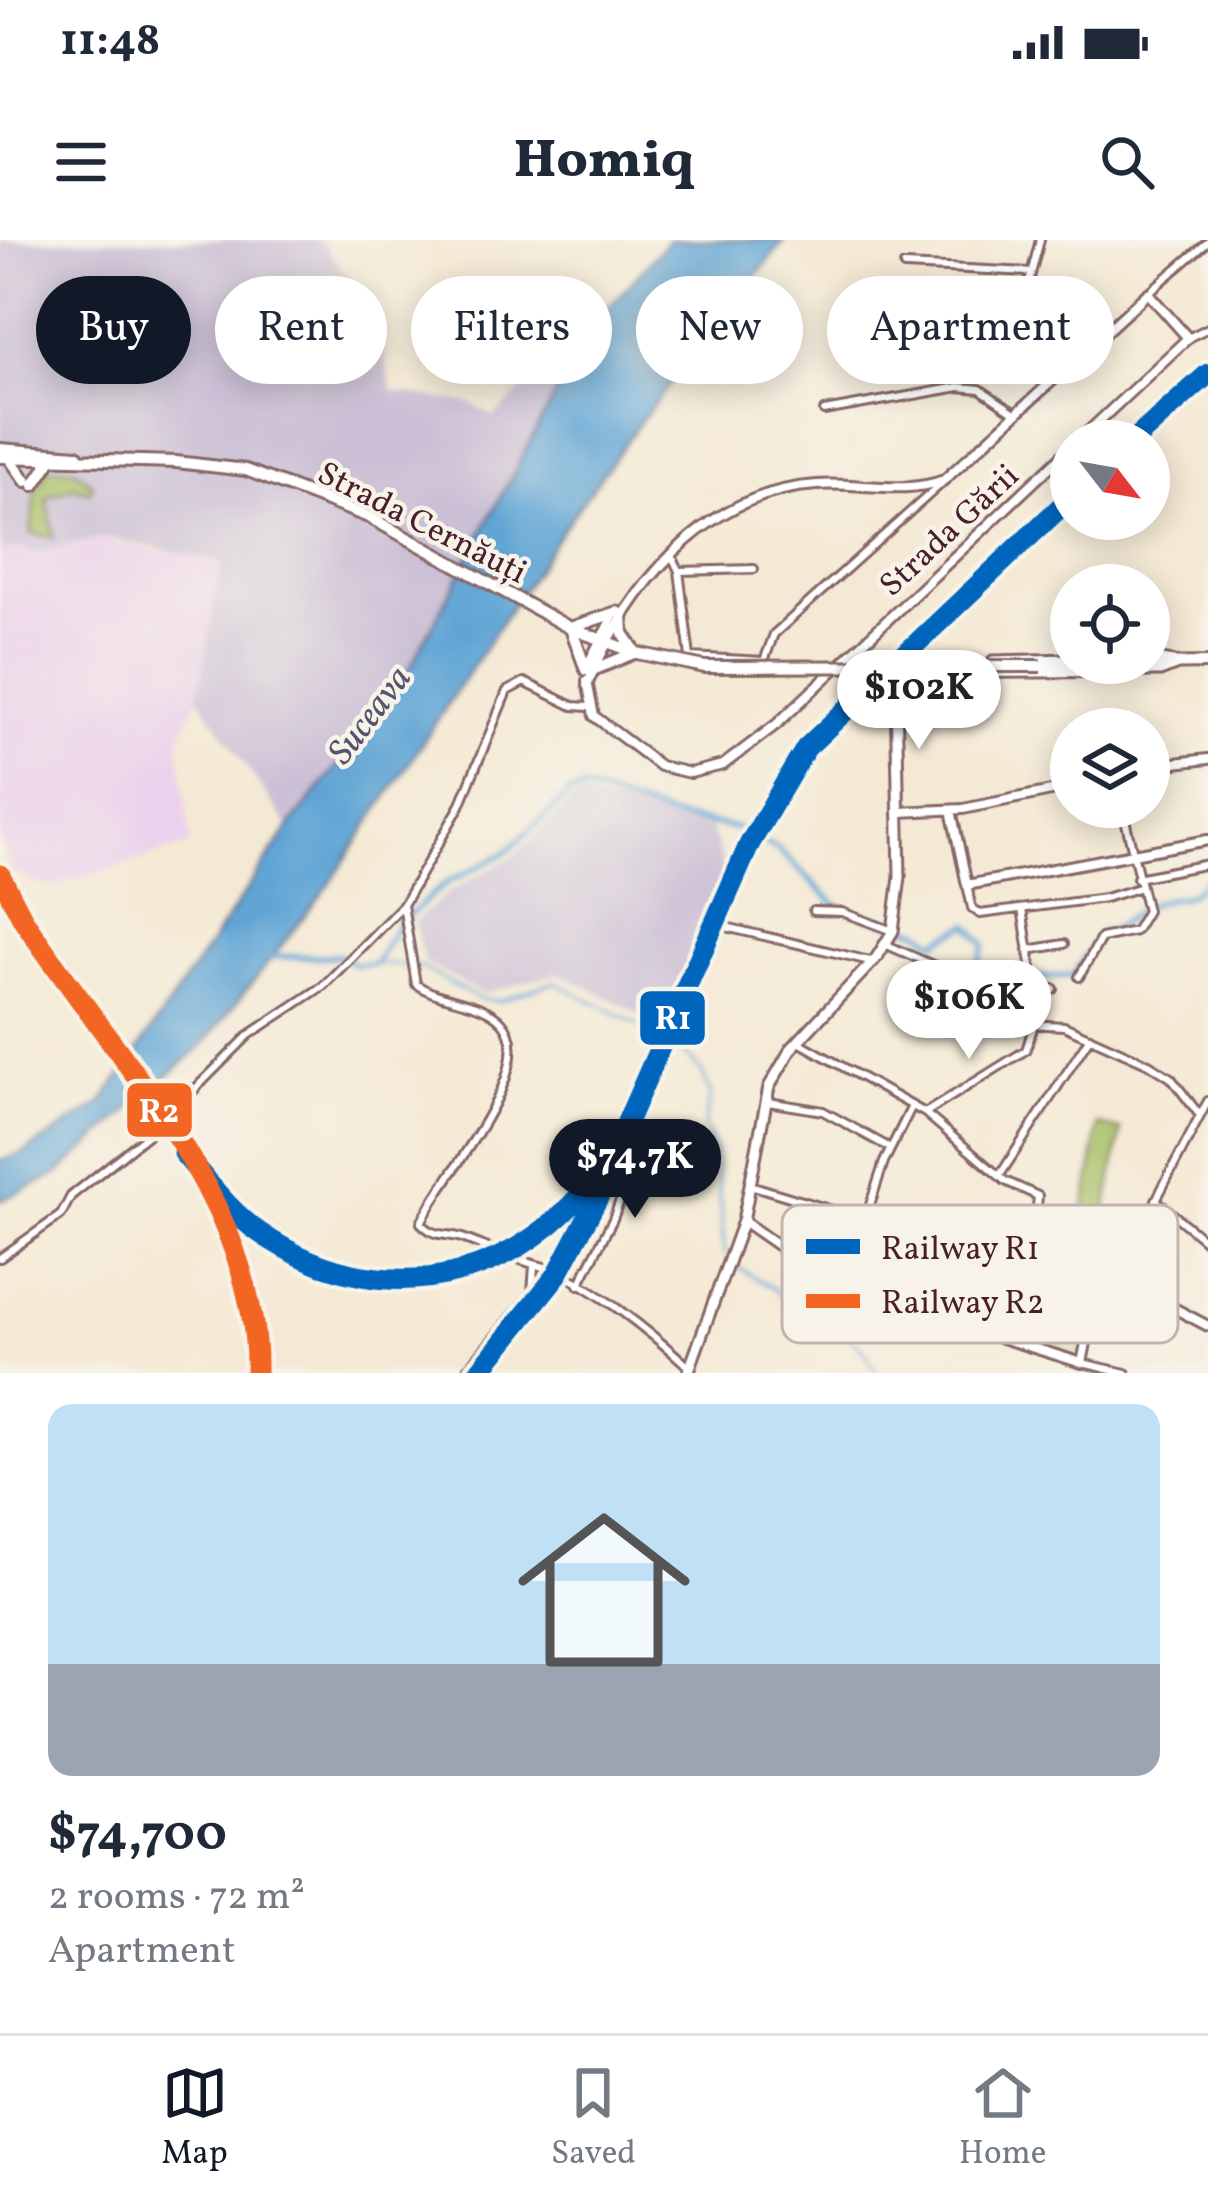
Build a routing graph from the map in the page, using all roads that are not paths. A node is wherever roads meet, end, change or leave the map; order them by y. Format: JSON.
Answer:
{"nodes":[{"id":1,"x":1040,"y":240,"type":"edge"},
{"id":2,"x":1208,"y":242,"type":"edge"},
{"id":3,"x":904,"y":266,"type":"dead end"},
{"id":4,"x":1030,"y":272,"type":"junction"},
{"id":5,"x":1029,"y":276,"type":"edge"},
{"id":6,"x":1148,"y":293,"type":"junction"},
{"id":7,"x":1114,"y":322,"type":"edge"},
{"id":8,"x":1208,"y":328,"type":"edge"},
{"id":9,"x":1188,"y":338,"type":"junction"},
{"id":10,"x":1045,"y":384,"type":"edge"},
{"id":11,"x":824,"y":411,"type":"dead end"},
{"id":12,"x":1015,"y":412,"type":"junction"},
{"id":13,"x":1100,"y":420,"type":"edge"},
{"id":14,"x":2,"y":455,"type":"edge"},
{"id":15,"x":51,"y":460,"type":"junction"},
{"id":16,"x":176,"y":462,"type":"junction"},
{"id":17,"x":1050,"y":468,"type":"edge"},
{"id":18,"x":944,"y":480,"type":"junction"},
{"id":19,"x":671,"y":554,"type":"junction"},
{"id":20,"x":754,"y":569,"type":"dead end"},
{"id":21,"x":680,"y":571,"type":"junction"},
{"id":22,"x":620,"y":613,"type":"junction"},
{"id":23,"x":570,"y":628,"type":"junction"},
{"id":24,"x":601,"y":639,"type":"junction"},
{"id":25,"x":637,"y":653,"type":"junction"},
{"id":26,"x":1050,"y":660,"type":"edge"},
{"id":27,"x":1170,"y":662,"type":"edge"},
{"id":28,"x":1178,"y":664,"type":"junction"},
{"id":29,"x":1208,"y":664,"type":"edge"},
{"id":30,"x":590,"y":670,"type":"junction"},
{"id":31,"x":896,"y":694,"type":"junction"},
{"id":32,"x":590,"y":707,"type":"junction"},
{"id":33,"x":1208,"y":759,"type":"edge"},
{"id":34,"x":1170,"y":764,"type":"edge"},
{"id":35,"x":1050,"y":791,"type":"edge"},
{"id":36,"x":951,"y":810,"type":"junction"},
{"id":37,"x":898,"y":812,"type":"junction"},
{"id":38,"x":1126,"y":828,"type":"edge"},
{"id":39,"x":1208,"y":841,"type":"edge"},
{"id":40,"x":1132,"y":855,"type":"junction"},
{"id":41,"x":1208,"y":864,"type":"edge"},
{"id":42,"x":1138,"y":883,"type":"junction"},
{"id":43,"x":967,"y":885,"type":"junction"},
{"id":44,"x":403,"y":905,"type":"junction"},
{"id":45,"x":1022,"y":909,"type":"junction"},
{"id":46,"x":813,"y":911,"type":"dead end"},
{"id":47,"x":894,"y":925,"type":"junction"},
{"id":48,"x":730,"y":928,"type":"dead end"},
{"id":49,"x":1064,"y":944,"type":"dead end"},
{"id":50,"x":886,"y":945,"type":"junction"},
{"id":51,"x":1028,"y":950,"type":"junction"},
{"id":52,"x":873,"y":962,"type":"junction"},
{"id":53,"x":1079,"y":977,"type":"dead end"},
{"id":54,"x":1054,"y":988,"type":"dead end"},
{"id":55,"x":1034,"y":1025,"type":"junction"},
{"id":56,"x":1090,"y":1037,"type":"junction"},
{"id":57,"x":797,"y":1041,"type":"junction"},
{"id":58,"x":764,"y":1101,"type":"junction"},
{"id":59,"x":1208,"y":1101,"type":"edge"},
{"id":60,"x":912,"y":1106,"type":"junction"},
{"id":61,"x":925,"y":1113,"type":"junction"},
{"id":62,"x":1198,"y":1113,"type":"junction"},
{"id":63,"x":644,"y":1136,"type":"dead end"},
{"id":64,"x":890,"y":1148,"type":"junction"},
{"id":65,"x":1000,"y":1175,"type":"junction"},
{"id":66,"x":750,"y":1185,"type":"junction"},
{"id":67,"x":816,"y":1205,"type":"edge"},
{"id":68,"x":870,"y":1205,"type":"edge"},
{"id":69,"x":1039,"y":1205,"type":"edge"},
{"id":70,"x":1157,"y":1205,"type":"edge"},
{"id":71,"x":743,"y":1221,"type":"junction"},
{"id":72,"x":1178,"y":1222,"type":"edge"},
{"id":73,"x":1208,"y":1243,"type":"edge"},
{"id":74,"x":782,"y":1248,"type":"edge"},
{"id":75,"x":0,"y":1258,"type":"edge"},
{"id":76,"x":534,"y":1266,"type":"junction"},
{"id":77,"x":578,"y":1285,"type":"junction"},
{"id":78,"x":1178,"y":1310,"type":"edge"},
{"id":79,"x":1208,"y":1326,"type":"edge"},
{"id":80,"x":1018,"y":1343,"type":"edge"},
{"id":81,"x":1086,"y":1343,"type":"edge"},
{"id":82,"x":1082,"y":1363,"type":"junction"},
{"id":83,"x":689,"y":1371,"type":"edge"},
{"id":84,"x":464,"y":1373,"type":"edge"},
{"id":85,"x":1126,"y":1373,"type":"edge"}],
"edges":[{"from":1,"to":4,"type":"street"},
{"from":2,"to":6,"type":"street"},
{"from":3,"to":4,"type":"street"},
{"from":4,"to":5,"type":"street"},
{"from":6,"to":7,"type":"street"},
{"from":6,"to":9,"type":"street"},
{"from":8,"to":9,"type":"street"},
{"from":9,"to":13,"type":"street"},
{"from":10,"to":12,"type":"street"},
{"from":11,"to":12,"type":"street"},
{"from":12,"to":18,"type":"street"},
{"from":14,"to":15,"type":"main road","name":"Strada Cernăuți"},
{"from":14,"to":15,"type":"main road"},
{"from":14,"to":16,"type":"main road","name":"Strada Cernăuți"},
{"from":15,"to":16,"type":"main road","name":"Strada Cernăuți"},
{"from":16,"to":23,"type":"main road","name":"Strada Cernăuți"},
{"from":17,"to":32,"type":"street","name":"Strada Gării"},
{"from":18,"to":19,"type":"street"},
{"from":18,"to":21,"type":"street"},
{"from":19,"to":21,"type":"street"},
{"from":19,"to":22,"type":"street"},
{"from":20,"to":21,"type":"street"},
{"from":22,"to":23,"type":"main road"},
{"from":22,"to":24,"type":"street"},
{"from":22,"to":25,"type":"main road"},
{"from":23,"to":24,"type":"main road","name":"Strada Cernăuți"},
{"from":23,"to":30,"type":"main road"},
{"from":24,"to":25,"type":"main road","name":"Strada Cernăuți"},
{"from":24,"to":30,"type":"street"},
{"from":25,"to":28,"type":"main road","name":"Strada Cernăuți","bridge":true},
{"from":25,"to":30,"type":"main road"},
{"from":26,"to":31,"type":"main road"},
{"from":27,"to":28,"type":"main road"},
{"from":28,"to":29,"type":"main road","name":"Strada Cernăuți"},
{"from":28,"to":31,"type":"main road"},
{"from":30,"to":32,"type":"street"},
{"from":31,"to":37,"type":"main road"},
{"from":32,"to":44,"type":"street"},
{"from":33,"to":34,"type":"street"},
{"from":35,"to":36,"type":"street"},
{"from":36,"to":37,"type":"street"},
{"from":36,"to":43,"type":"street"},
{"from":37,"to":47,"type":"main road"},
{"from":38,"to":40,"type":"street"},
{"from":39,"to":40,"type":"street"},
{"from":40,"to":42,"type":"street"},
{"from":40,"to":43,"type":"street"},
{"from":41,"to":42,"type":"street"},
{"from":42,"to":45,"type":"street"},
{"from":42,"to":53,"type":"street"},
{"from":43,"to":45,"type":"street"},
{"from":44,"to":75,"type":"street"},
{"from":44,"to":76,"type":"street"},
{"from":45,"to":51,"type":"street"},
{"from":46,"to":47,"type":"street"},
{"from":47,"to":50,"type":"main road"},
{"from":48,"to":52,"type":"street"},
{"from":49,"to":51,"type":"street"},
{"from":50,"to":52,"type":"main road"},
{"from":50,"to":55,"type":"street"},
{"from":51,"to":54,"type":"street"},
{"from":52,"to":57,"type":"main road"},
{"from":55,"to":56,"type":"street"},
{"from":55,"to":61,"type":"street"},
{"from":56,"to":62,"type":"street"},
{"from":56,"to":65,"type":"street"},
{"from":57,"to":58,"type":"main road"},
{"from":57,"to":60,"type":"street"},
{"from":58,"to":64,"type":"street"},
{"from":58,"to":66,"type":"main road"},
{"from":59,"to":62,"type":"street"},
{"from":60,"to":61,"type":"street"},
{"from":60,"to":64,"type":"street"},
{"from":61,"to":65,"type":"street"},
{"from":62,"to":70,"type":"street"},
{"from":63,"to":77,"type":"street"},
{"from":64,"to":68,"type":"street"},
{"from":65,"to":69,"type":"street"},
{"from":66,"to":67,"type":"street"},
{"from":66,"to":71,"type":"main road"},
{"from":71,"to":74,"type":"street"},
{"from":71,"to":83,"type":"main road"},
{"from":72,"to":73,"type":"street"},
{"from":76,"to":77,"type":"street"},
{"from":76,"to":84,"type":"street"},
{"from":77,"to":83,"type":"street"},
{"from":78,"to":79,"type":"street"},
{"from":80,"to":82,"type":"street"},
{"from":81,"to":82,"type":"street"},
{"from":82,"to":85,"type":"street"}]}
